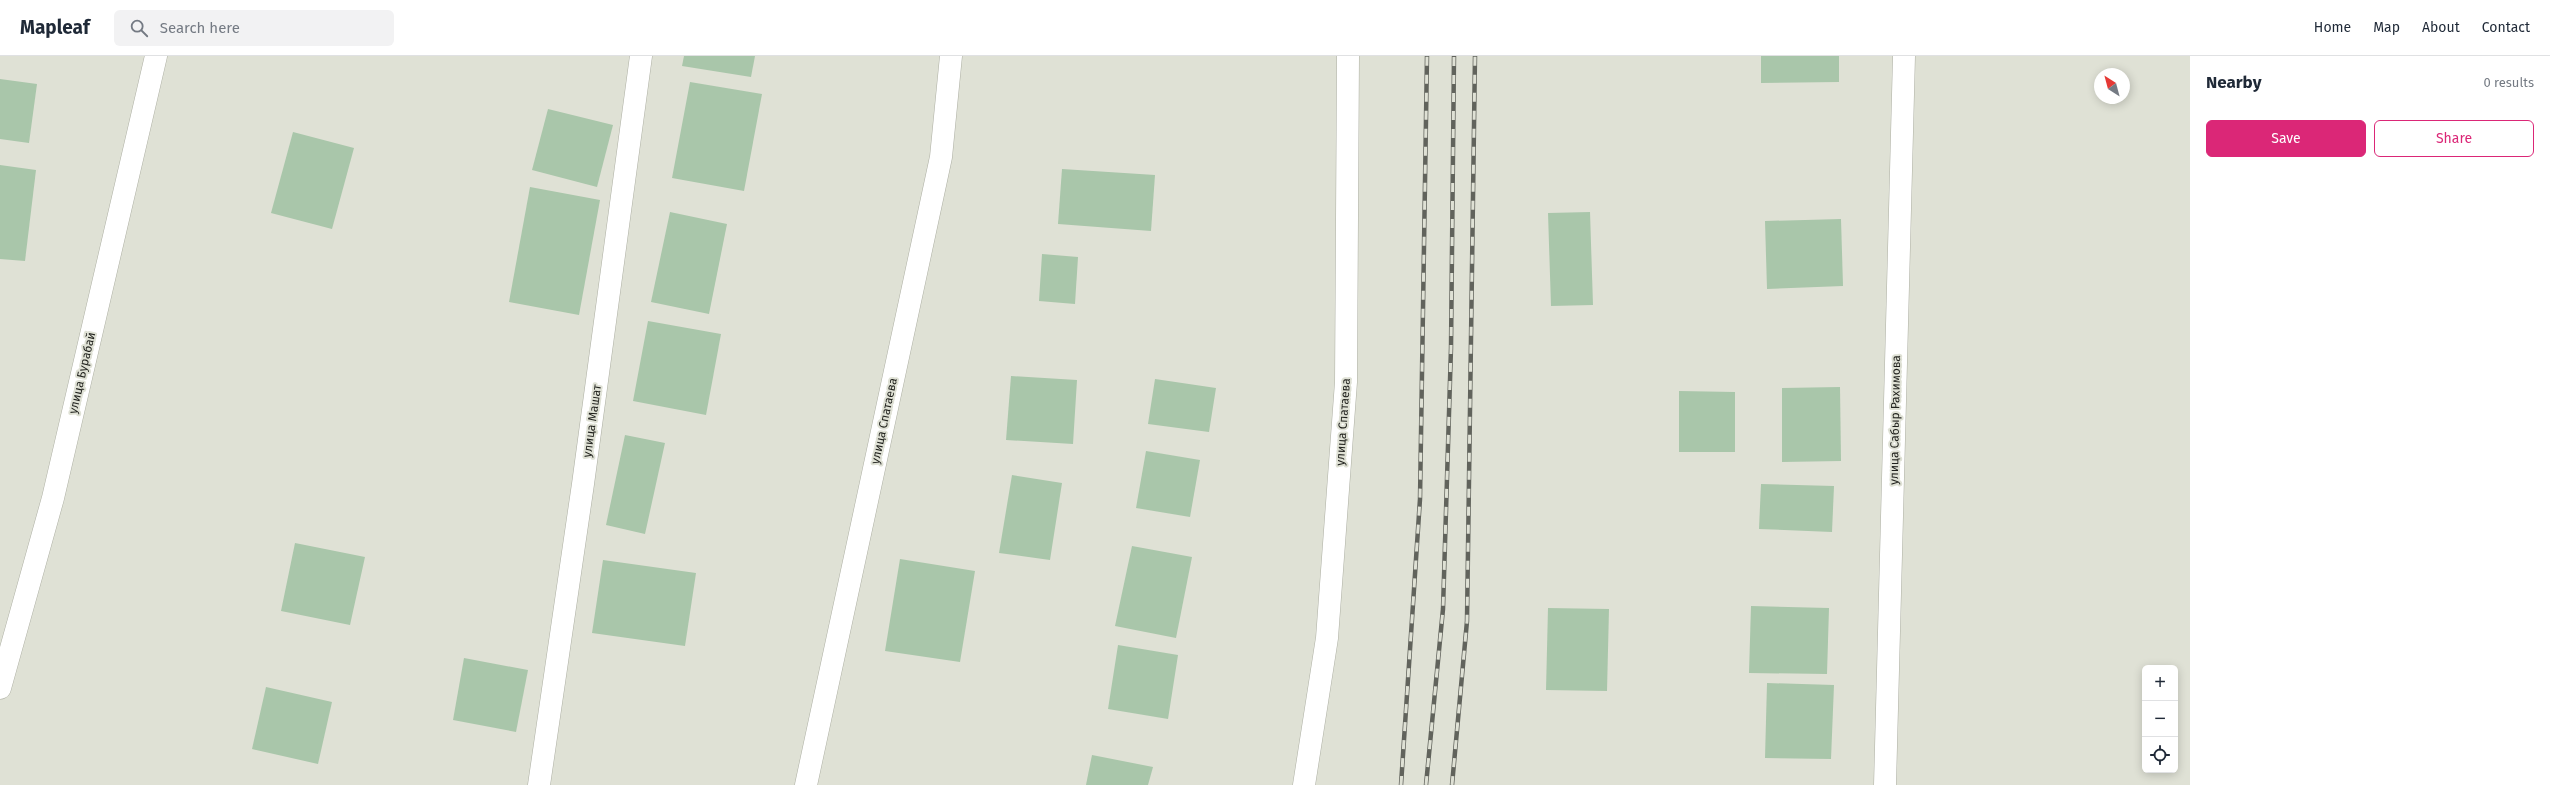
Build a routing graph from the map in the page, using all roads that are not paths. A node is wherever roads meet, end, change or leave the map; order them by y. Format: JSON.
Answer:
{"nodes":[{"id":1,"x":156,"y":56,"type":"edge"},
{"id":2,"x":641,"y":56,"type":"edge"},
{"id":3,"x":951,"y":56,"type":"edge"},
{"id":4,"x":1348,"y":56,"type":"edge"},
{"id":5,"x":1904,"y":56,"type":"edge"},
{"id":6,"x":0,"y":688,"type":"edge"},
{"id":7,"x":539,"y":785,"type":"edge"},
{"id":8,"x":806,"y":785,"type":"edge"},
{"id":9,"x":1304,"y":785,"type":"edge"},
{"id":10,"x":1885,"y":785,"type":"edge"}],
"edges":[{"from":1,"to":6,"type":"street","name":"улица Бурабай"},
{"from":2,"to":7,"type":"street","name":"улица Машат"},
{"from":3,"to":8,"type":"street","name":"улица Спатаева"},
{"from":4,"to":9,"type":"street","name":"улица Спатаева"},
{"from":5,"to":10,"type":"street","name":"улица Сабыр Рахимова"}]}
